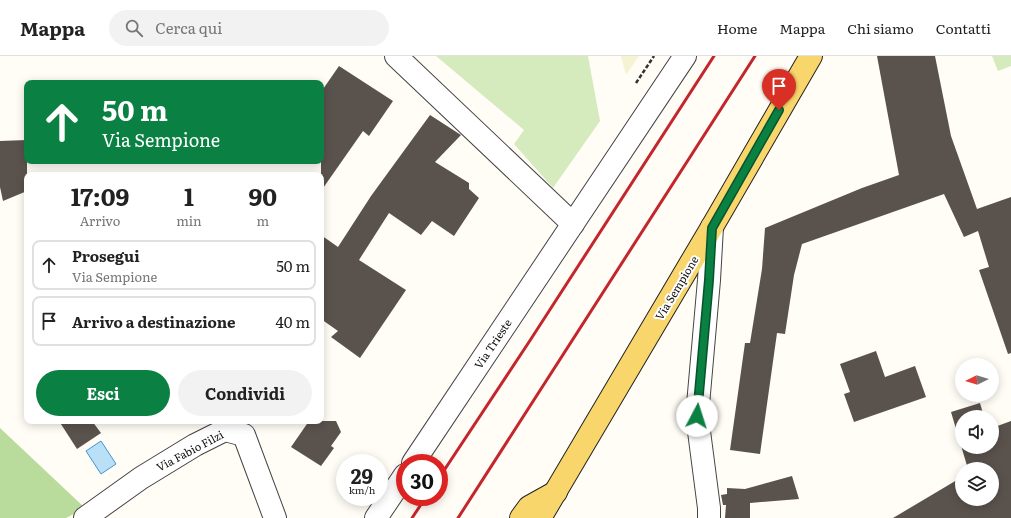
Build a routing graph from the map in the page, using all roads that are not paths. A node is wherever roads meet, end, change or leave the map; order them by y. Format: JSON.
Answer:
{"nodes":[{"id":1,"x":396,"y":56,"type":"edge"},
{"id":2,"x":685,"y":56,"type":"edge"},
{"id":3,"x":811,"y":56,"type":"edge"},
{"id":4,"x":573,"y":224,"type":"junction"},
{"id":5,"x":712,"y":228,"type":"junction"},
{"id":6,"x":419,"y":454,"type":"edge"},
{"id":7,"x":396,"y":488,"type":"edge"},
{"id":8,"x":557,"y":491,"type":"junction"},
{"id":9,"x":86,"y":518,"type":"edge"},
{"id":10,"x":275,"y":518,"type":"edge"},
{"id":11,"x":376,"y":518,"type":"edge"},
{"id":12,"x":521,"y":518,"type":"edge"},
{"id":13,"x":540,"y":518,"type":"edge"},
{"id":14,"x":709,"y":518,"type":"edge"}],
"edges":[{"from":1,"to":4,"type":"street"},
{"from":2,"to":4,"type":"street","name":"Via Trieste"},
{"from":3,"to":5,"type":"main road","name":"Via Sempione"},
{"from":4,"to":6,"type":"street","name":"Via Trieste"},
{"from":5,"to":8,"type":"main road","name":"Via Sempione"},
{"from":5,"to":14,"type":"street"},
{"from":7,"to":11,"type":"street"},
{"from":8,"to":12,"type":"main road"},
{"from":8,"to":13,"type":"main road","name":"Via Sempione"},
{"from":9,"to":10,"type":"street","name":"Via Fabio Filzi"}]}
